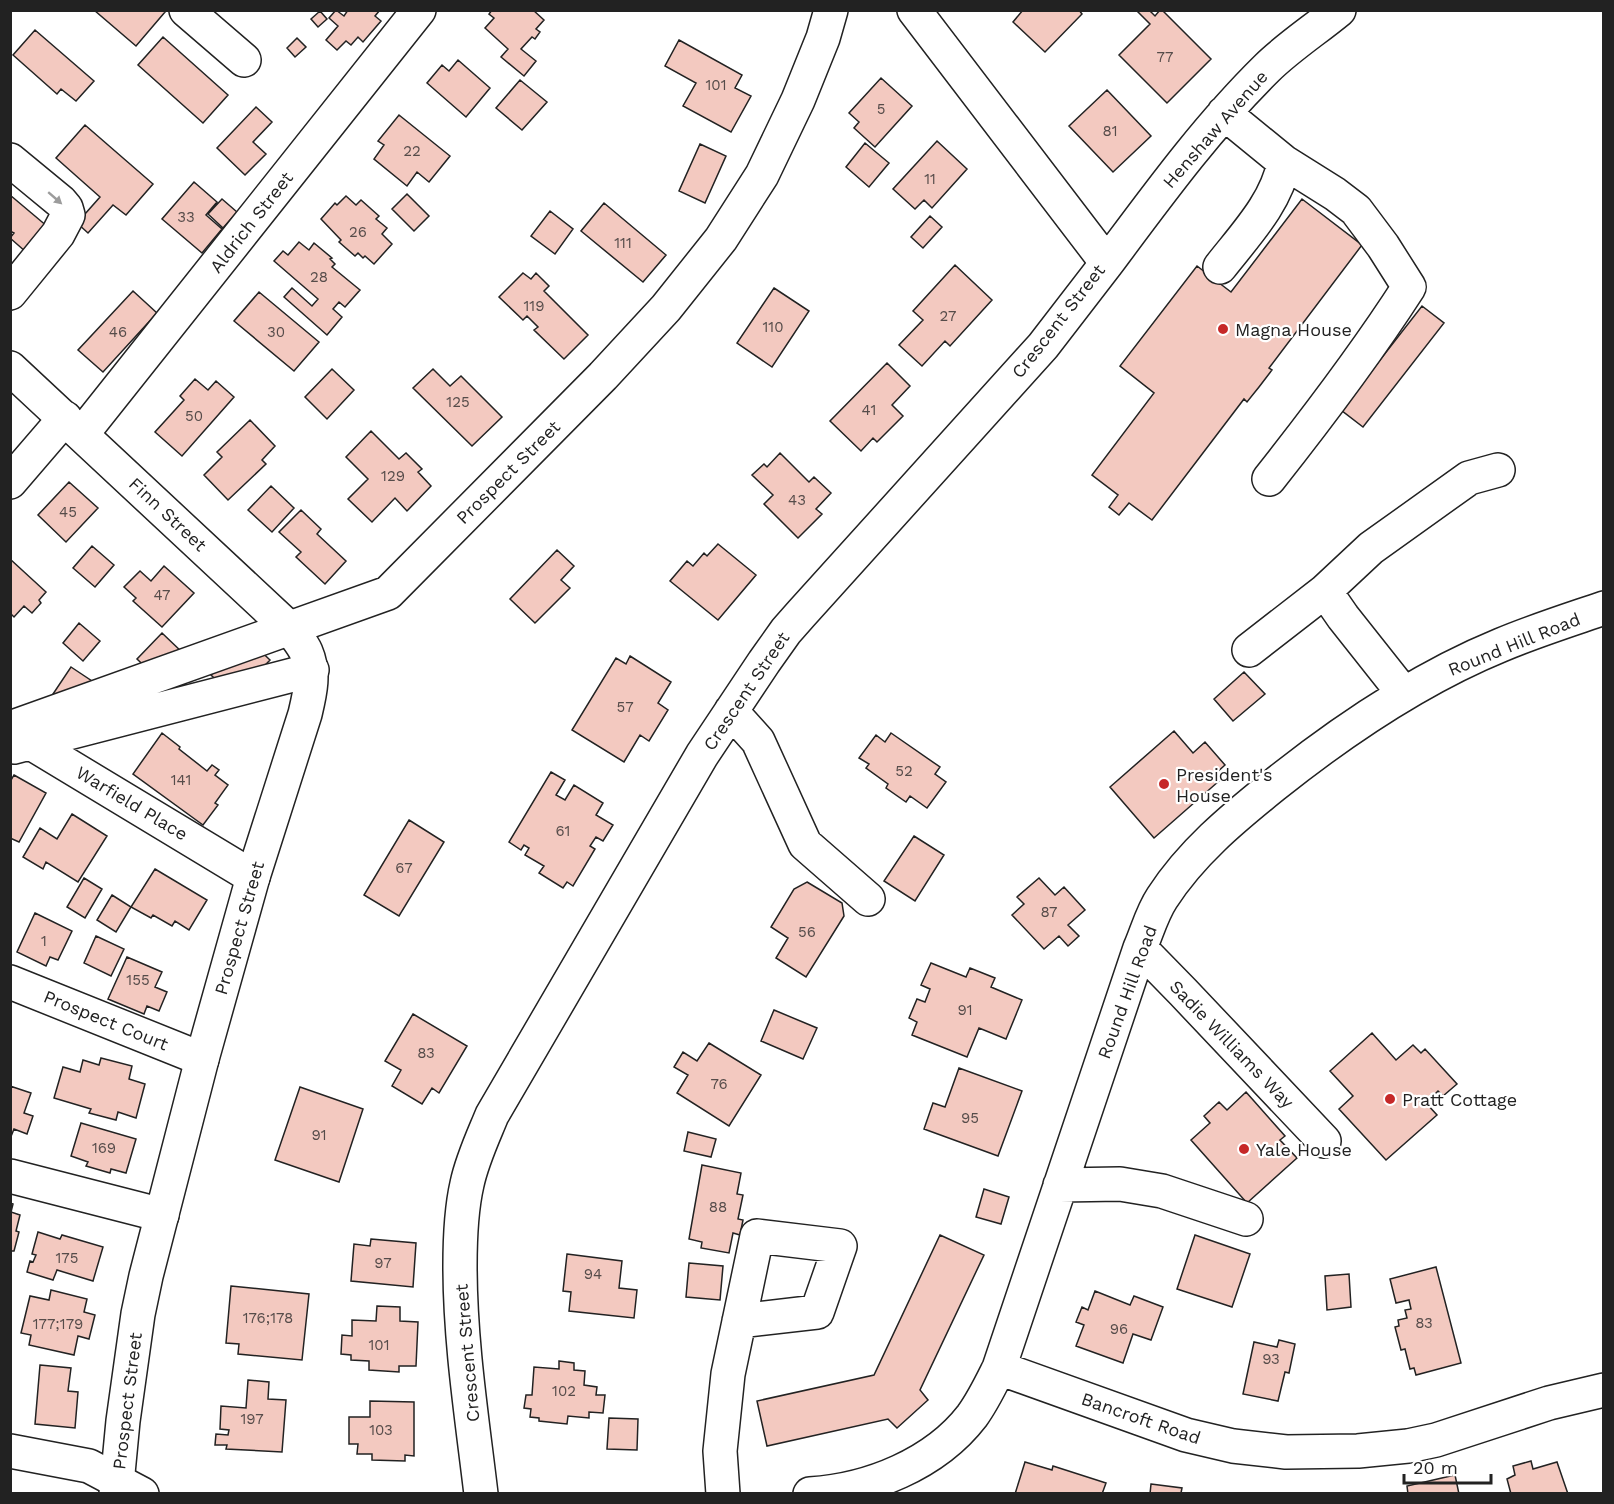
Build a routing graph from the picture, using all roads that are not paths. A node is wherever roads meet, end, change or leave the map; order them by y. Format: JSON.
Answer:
{"nodes":[{"id":1,"x":186,"y":10,"type":"edge"},
{"id":2,"x":420,"y":10,"type":"edge"},
{"id":3,"x":831,"y":10,"type":"edge"},
{"id":4,"x":914,"y":10,"type":"edge"},
{"id":5,"x":1339,"y":10,"type":"edge"},
{"id":6,"x":244,"y":60,"type":"dead end"},
{"id":7,"x":1224,"y":113,"type":"junction"},
{"id":8,"x":10,"y":160,"type":"edge"},
{"id":9,"x":1284,"y":162,"type":"junction"},
{"id":10,"x":1107,"y":263,"type":"junction"},
{"id":11,"x":1220,"y":267,"type":"dead end"},
{"id":12,"x":10,"y":292,"type":"edge"},
{"id":13,"x":10,"y":368,"type":"edge"},
{"id":14,"x":73,"y":426,"type":"junction"},
{"id":15,"x":1498,"y":470,"type":"dead end"},
{"id":16,"x":1269,"y":479,"type":"dead end"},
{"id":17,"x":10,"y":482,"type":"edge"},
{"id":18,"x":1325,"y":591,"type":"junction"},
{"id":19,"x":1604,"y":608,"type":"edge"},
{"id":20,"x":1250,"y":650,"type":"dead end"},
{"id":21,"x":312,"y":670,"type":"junction"},
{"id":22,"x":1404,"y":694,"type":"junction"},
{"id":23,"x":731,"y":711,"type":"junction"},
{"id":24,"x":10,"y":729,"type":"edge"},
{"id":25,"x":10,"y":748,"type":"edge"},
{"id":26,"x":253,"y":877,"type":"junction"},
{"id":27,"x":868,"y":899,"type":"dead end"},
{"id":28,"x":1140,"y":948,"type":"junction"},
{"id":29,"x":10,"y":982,"type":"edge"},
{"id":30,"x":202,"y":1059,"type":"junction"},
{"id":31,"x":1324,"y":1141,"type":"dead end"},
{"id":32,"x":10,"y":1176,"type":"edge"},
{"id":33,"x":1060,"y":1185,"type":"junction"},
{"id":34,"x":162,"y":1215,"type":"junction"},
{"id":35,"x":1246,"y":1219,"type":"dead end"},
{"id":36,"x":739,"y":1321,"type":"dead end"},
{"id":37,"x":999,"y":1368,"type":"junction"},
{"id":38,"x":1604,"y":1390,"type":"edge"},
{"id":39,"x":10,"y":1451,"type":"edge"},
{"id":40,"x":125,"y":1489,"type":"edge"},
{"id":41,"x":481,"y":1494,"type":"edge"},
{"id":42,"x":723,"y":1494,"type":"edge"},
{"id":43,"x":810,"y":1494,"type":"edge"}],
"edges":[{"from":1,"to":6,"type":"street"},
{"from":2,"to":14,"type":"street","name":"Aldrich Street"},
{"from":3,"to":24,"type":"street","name":"Prospect Street"},
{"from":4,"to":10,"type":"street","name":"Crescent Street"},
{"from":5,"to":7,"type":"street","name":"Henshaw Avenue"},
{"from":7,"to":9,"type":"street"},
{"from":7,"to":10,"type":"street","name":"Henshaw Avenue"},
{"from":8,"to":12,"type":"street","one_way":true},
{"from":9,"to":11,"type":"street"},
{"from":9,"to":16,"type":"street"},
{"from":10,"to":23,"type":"street","name":"Crescent Street"},
{"from":13,"to":14,"type":"street","name":"Finn Street"},
{"from":14,"to":17,"type":"street"},
{"from":14,"to":21,"type":"street","name":"Finn Street"},
{"from":15,"to":18,"type":"street"},
{"from":18,"to":20,"type":"street"},
{"from":18,"to":22,"type":"street"},
{"from":19,"to":22,"type":"street","name":"Round Hill Road"},
{"from":21,"to":25,"type":"street"},
{"from":21,"to":26,"type":"street","name":"Prospect Street"},
{"from":22,"to":28,"type":"street","name":"Round Hill Road"},
{"from":23,"to":27,"type":"street"},
{"from":23,"to":41,"type":"street","name":"Crescent Street"},
{"from":24,"to":26,"type":"street","name":"Warfield Place"},
{"from":26,"to":30,"type":"street","name":"Prospect Street"},
{"from":28,"to":31,"type":"street","name":"Sadie Williams Way"},
{"from":28,"to":33,"type":"street","name":"Round Hill Road"},
{"from":29,"to":30,"type":"street","name":"Prospect Court"},
{"from":30,"to":34,"type":"street","name":"Prospect Street"},
{"from":32,"to":34,"type":"street"},
{"from":33,"to":35,"type":"street"},
{"from":33,"to":37,"type":"street","name":"Round Hill Road"},
{"from":34,"to":40,"type":"street","name":"Prospect Street"},
{"from":36,"to":42,"type":"street"},
{"from":37,"to":38,"type":"street","name":"Bancroft Road"},
{"from":37,"to":43,"type":"street","name":"Round Hill Road"},
{"from":39,"to":40,"type":"street"}]}
